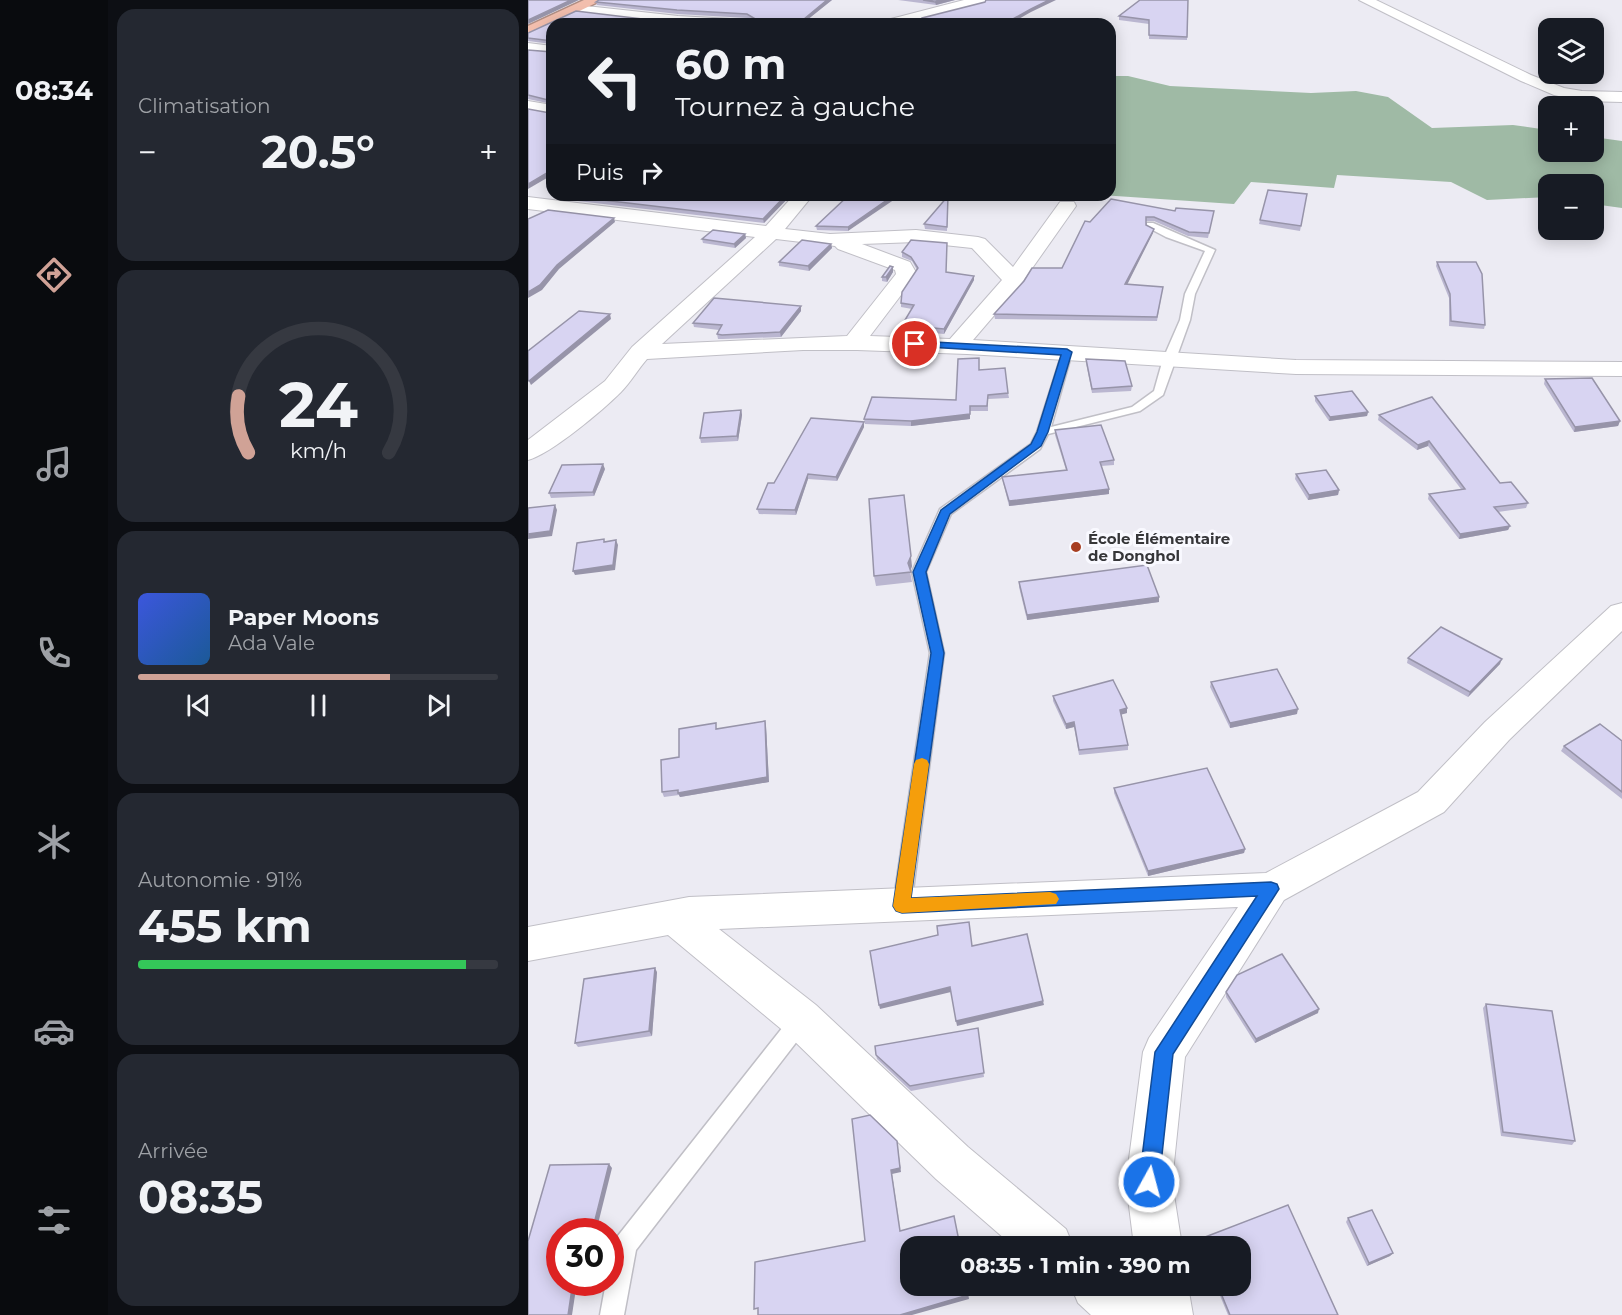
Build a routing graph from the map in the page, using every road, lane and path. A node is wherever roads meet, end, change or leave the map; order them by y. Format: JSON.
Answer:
{"nodes":[{"id":1,"x":595,"y":0,"type":"edge"},
{"id":2,"x":980,"y":0,"type":"edge"},
{"id":3,"x":1366,"y":0,"type":"edge"},
{"id":4,"x":577,"y":9,"type":"junction"},
{"id":5,"x":558,"y":18,"type":"edge"},
{"id":6,"x":680,"y":18,"type":"edge"},
{"id":7,"x":911,"y":18,"type":"edge"},
{"id":8,"x":546,"y":24,"type":"edge"},
{"id":9,"x":528,"y":32,"type":"edge"},
{"id":10,"x":528,"y":47,"type":"edge"},
{"id":11,"x":546,"y":49,"type":"edge"},
{"id":12,"x":1622,"y":97,"type":"edge"},
{"id":13,"x":528,"y":106,"type":"edge"},
{"id":14,"x":546,"y":109,"type":"edge"},
{"id":15,"x":799,"y":201,"type":"edge"},
{"id":16,"x":528,"y":203,"type":"edge"},
{"id":17,"x":1067,"y":206,"type":"dead end"},
{"id":18,"x":1150,"y":225,"type":"edge"},
{"id":19,"x":771,"y":233,"type":"junction"},
{"id":20,"x":830,"y":240,"type":"junction"},
{"id":21,"x":1014,"y":279,"type":"junction"},
{"id":22,"x":853,"y":343,"type":"junction"},
{"id":23,"x":957,"y":345,"type":"junction"},
{"id":24,"x":640,"y":352,"type":"junction"},
{"id":25,"x":1067,"y":352,"type":"junction"},
{"id":26,"x":1169,"y":359,"type":"junction"},
{"id":27,"x":1622,"y":369,"type":"edge"},
{"id":28,"x":1043,"y":432,"type":"junction"},
{"id":29,"x":528,"y":452,"type":"edge"},
{"id":30,"x":1622,"y":613,"type":"edge"},
{"id":31,"x":1271,"y":889,"type":"junction"},
{"id":32,"x":902,"y":906,"type":"junction"},
{"id":33,"x":679,"y":916,"type":"junction"},
{"id":34,"x":528,"y":944,"type":"edge"},
{"id":35,"x":801,"y":1019,"type":"junction"},
{"id":36,"x":1037,"y":1236,"type":"edge"},
{"id":37,"x":1157,"y":1236,"type":"edge"},
{"id":38,"x":1107,"y":1296,"type":"edge"},
{"id":39,"x":1165,"y":1296,"type":"edge"},
{"id":40,"x":612,"y":1315,"type":"edge"},
{"id":41,"x":1129,"y":1315,"type":"edge"},
{"id":42,"x":1168,"y":1315,"type":"edge"}],
"edges":[{"from":1,"to":4,"type":"highway"},
{"from":2,"to":7,"type":"street"},
{"from":3,"to":12,"type":"street"},
{"from":4,"to":5,"type":"highway"},
{"from":4,"to":6,"type":"street"},
{"from":8,"to":9,"type":"highway"},
{"from":10,"to":11,"type":"street"},
{"from":13,"to":14,"type":"street"},
{"from":15,"to":19,"type":"street"},
{"from":16,"to":19,"type":"street"},
{"from":17,"to":21,"type":"street"},
{"from":18,"to":26,"type":"lane"},
{"from":19,"to":20,"type":"street"},
{"from":19,"to":24,"type":"street"},
{"from":20,"to":21,"type":"street"},
{"from":20,"to":22,"type":"street"},
{"from":21,"to":23,"type":"street"},
{"from":22,"to":23,"type":"street"},
{"from":22,"to":24,"type":"street"},
{"from":23,"to":25,"type":"street"},
{"from":24,"to":29,"type":"street"},
{"from":25,"to":26,"type":"street"},
{"from":25,"to":28,"type":"lane"},
{"from":26,"to":27,"type":"street"},
{"from":26,"to":28,"type":"lane"},
{"from":28,"to":32,"type":"lane"},
{"from":30,"to":31,"type":"street"},
{"from":31,"to":32,"type":"street"},
{"from":31,"to":37,"type":"street"},
{"from":32,"to":33,"type":"street"},
{"from":33,"to":34,"type":"street"},
{"from":33,"to":35,"type":"street"},
{"from":35,"to":36,"type":"street"},
{"from":35,"to":40,"type":"lane"},
{"from":38,"to":41,"type":"street"},
{"from":39,"to":42,"type":"street"}]}
